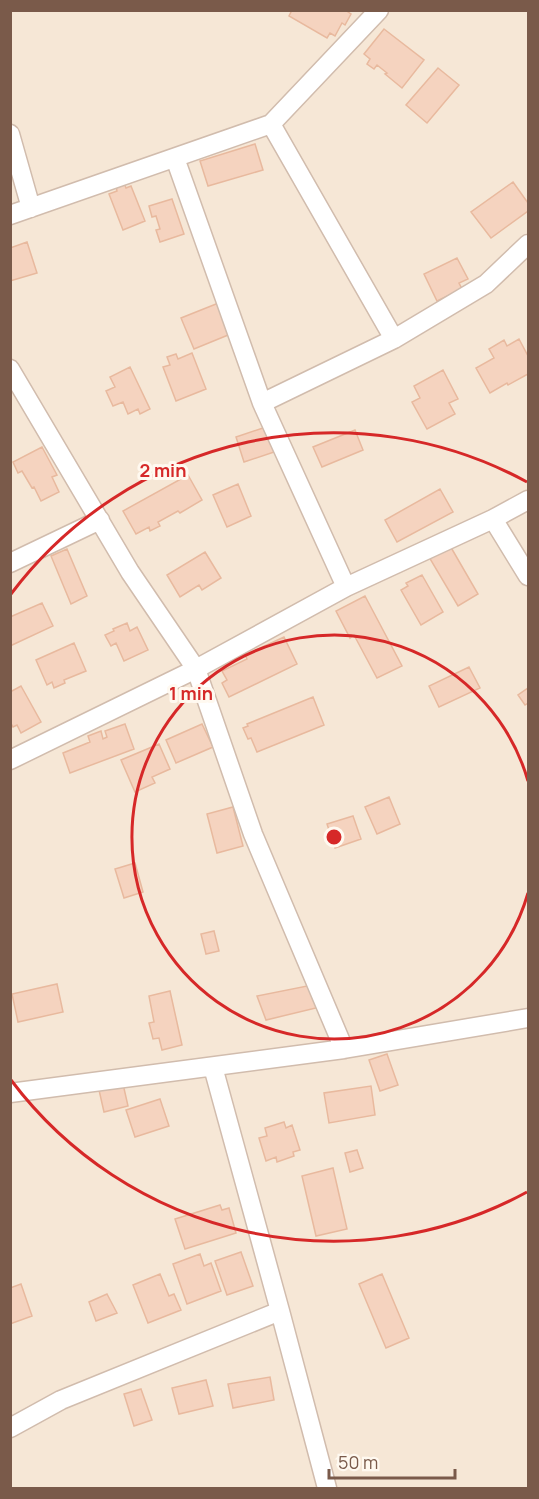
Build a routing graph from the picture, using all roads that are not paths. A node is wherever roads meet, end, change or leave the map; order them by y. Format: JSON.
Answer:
{"nodes":[{"id":1,"x":379,"y":10,"type":"edge"},
{"id":2,"x":271,"y":124,"type":"junction"},
{"id":3,"x":10,"y":134,"type":"edge"},
{"id":4,"x":175,"y":158,"type":"junction"},
{"id":5,"x":31,"y":208,"type":"junction"},
{"id":6,"x":10,"y":216,"type":"edge"},
{"id":7,"x":528,"y":244,"type":"edge"},
{"id":8,"x":394,"y":339,"type":"junction"},
{"id":9,"x":10,"y":369,"type":"edge"},
{"id":10,"x":262,"y":403,"type":"junction"},
{"id":11,"x":528,"y":500,"type":"edge"},
{"id":12,"x":493,"y":519,"type":"junction"},
{"id":13,"x":100,"y":520,"type":"junction"},
{"id":14,"x":10,"y":563,"type":"edge"},
{"id":15,"x":528,"y":576,"type":"edge"},
{"id":16,"x":346,"y":587,"type":"junction"},
{"id":17,"x":196,"y":669,"type":"junction"},
{"id":18,"x":10,"y":760,"type":"edge"},
{"id":19,"x":528,"y":1018,"type":"edge"},
{"id":20,"x":344,"y":1049,"type":"junction"},
{"id":21,"x":213,"y":1067,"type":"junction"},
{"id":22,"x":10,"y":1093,"type":"edge"},
{"id":23,"x":280,"y":1311,"type":"junction"},
{"id":24,"x":10,"y":1428,"type":"edge"},
{"id":25,"x":327,"y":1488,"type":"edge"}],
"edges":[{"from":1,"to":2,"type":"street"},
{"from":2,"to":4,"type":"street"},
{"from":2,"to":8,"type":"street"},
{"from":3,"to":5,"type":"street"},
{"from":4,"to":5,"type":"street"},
{"from":4,"to":10,"type":"street"},
{"from":5,"to":6,"type":"street"},
{"from":7,"to":8,"type":"street"},
{"from":8,"to":10,"type":"street"},
{"from":9,"to":13,"type":"street"},
{"from":10,"to":16,"type":"street"},
{"from":11,"to":12,"type":"street"},
{"from":12,"to":15,"type":"street"},
{"from":12,"to":16,"type":"street"},
{"from":13,"to":14,"type":"street"},
{"from":13,"to":17,"type":"street"},
{"from":16,"to":17,"type":"street"},
{"from":17,"to":18,"type":"street"},
{"from":17,"to":20,"type":"street"},
{"from":19,"to":20,"type":"street"},
{"from":20,"to":21,"type":"street"},
{"from":21,"to":22,"type":"street"},
{"from":21,"to":23,"type":"street"},
{"from":23,"to":24,"type":"street"},
{"from":23,"to":25,"type":"street"}]}
